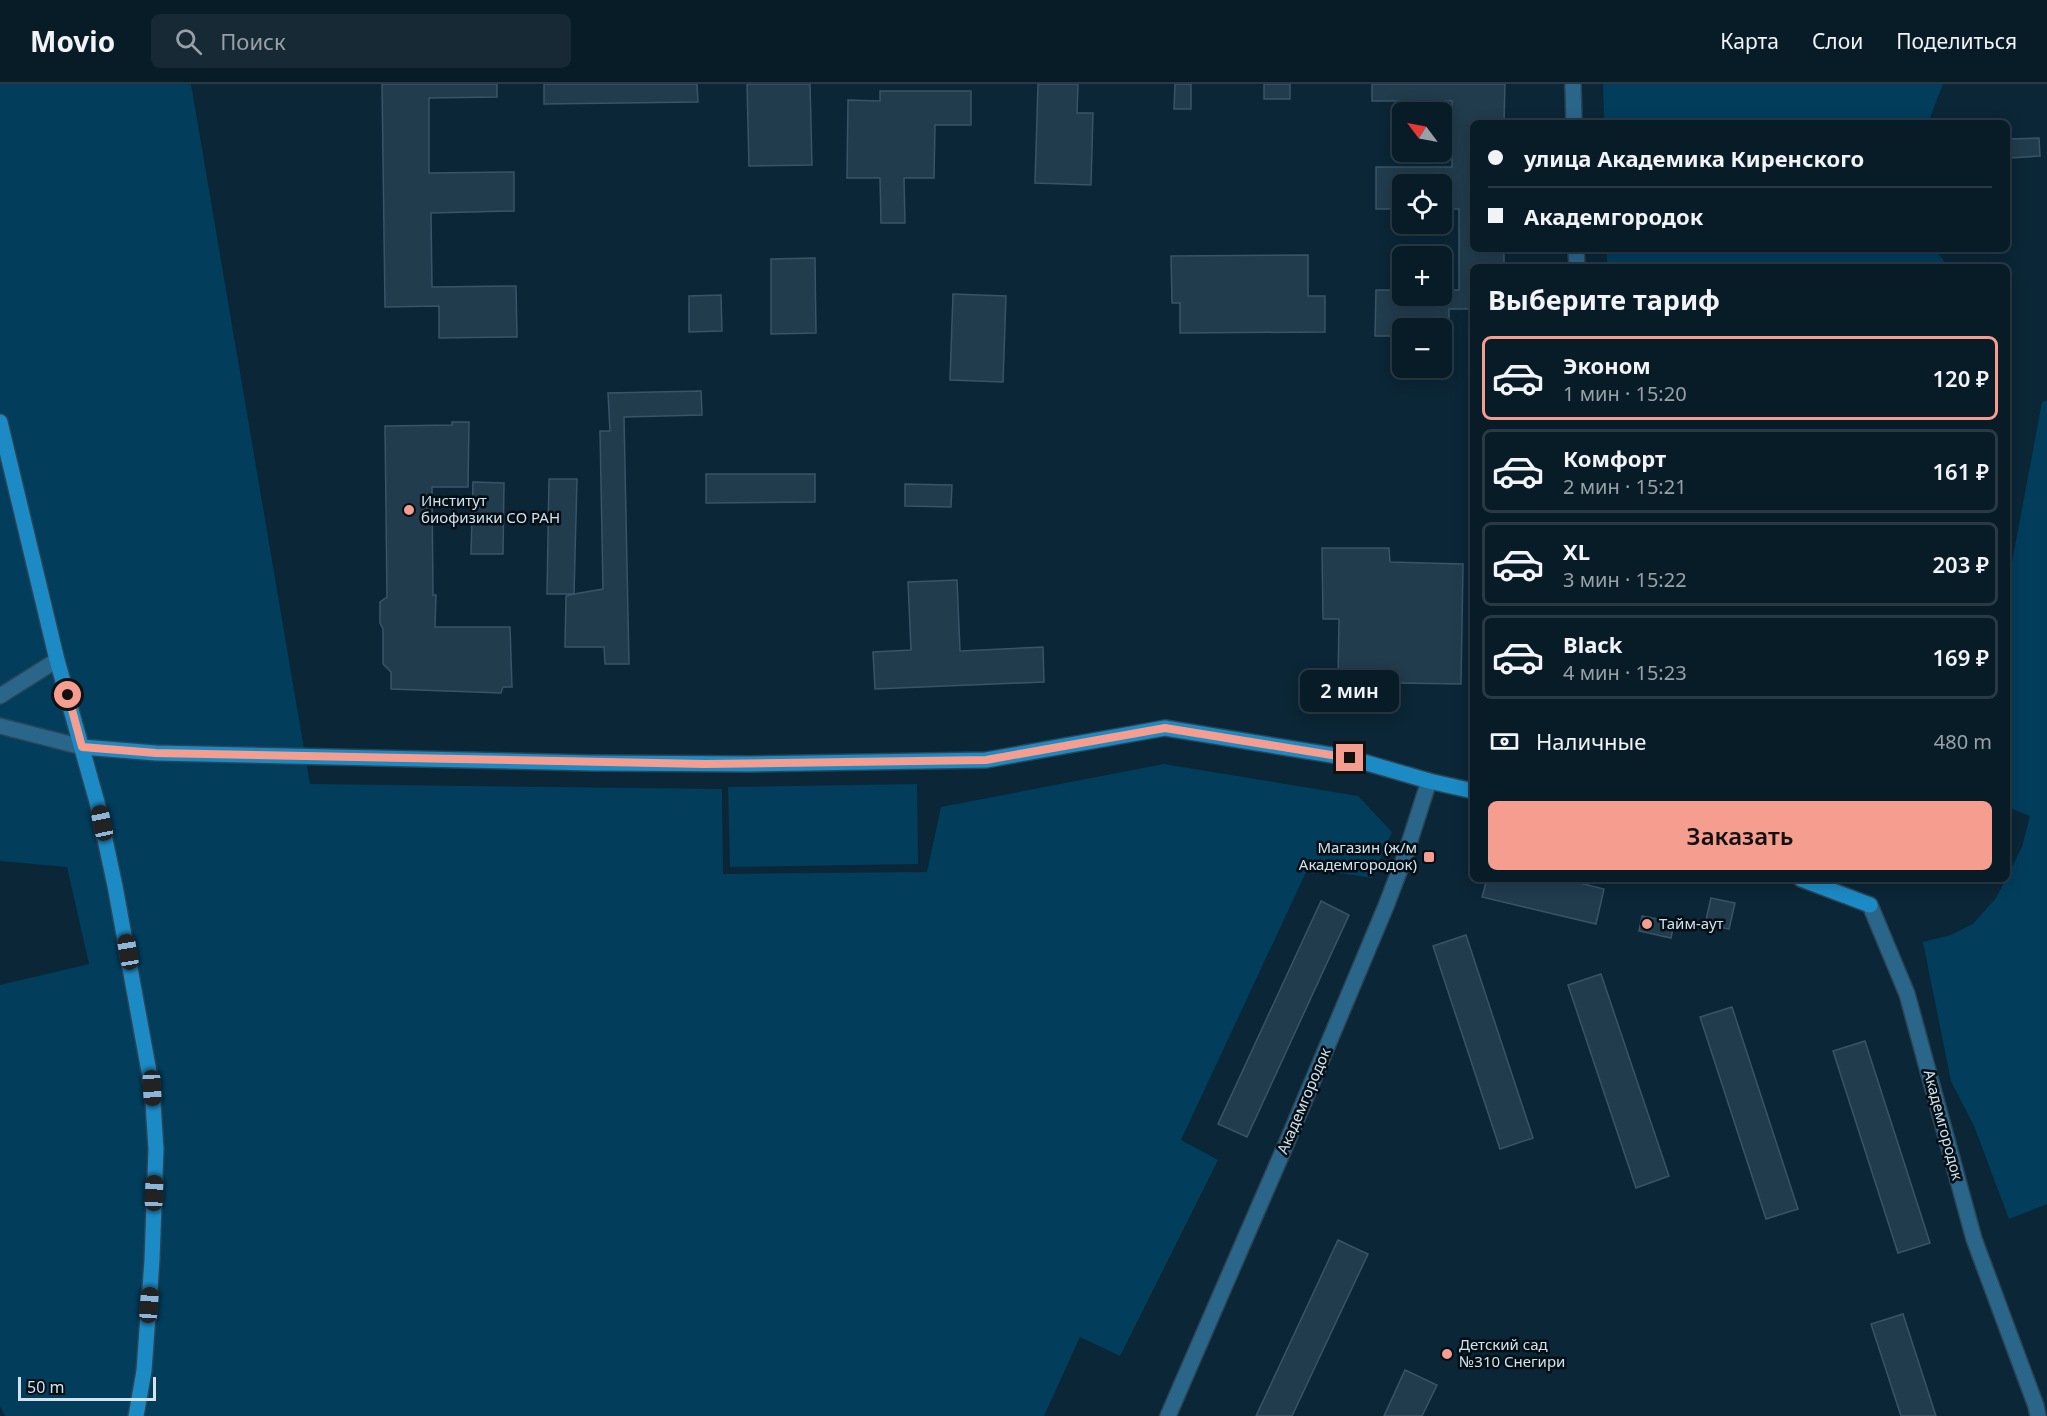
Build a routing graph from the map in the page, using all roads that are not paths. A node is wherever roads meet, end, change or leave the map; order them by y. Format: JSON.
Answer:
{"nodes":[{"id":1,"x":1573,"y":84,"type":"edge"},
{"id":2,"x":1574,"y":120,"type":"edge"},
{"id":3,"x":0,"y":422,"type":"edge"},
{"id":4,"x":57,"y":660,"type":"junction"},
{"id":5,"x":0,"y":696,"type":"edge"},
{"id":6,"x":0,"y":726,"type":"edge"},
{"id":7,"x":82,"y":747,"type":"junction"},
{"id":8,"x":1429,"y":781,"type":"junction"},
{"id":9,"x":1470,"y":790,"type":"edge"},
{"id":10,"x":1809,"y":882,"type":"edge"},
{"id":11,"x":136,"y":1416,"type":"edge"},
{"id":12,"x":1168,"y":1416,"type":"edge"},
{"id":13,"x":2038,"y":1416,"type":"edge"}],
"edges":[{"from":1,"to":2,"type":"street"},
{"from":3,"to":4,"type":"street"},
{"from":4,"to":5,"type":"street"},
{"from":4,"to":7,"type":"street"},
{"from":6,"to":7,"type":"street"},
{"from":7,"to":8,"type":"street"},
{"from":7,"to":11,"type":"street"},
{"from":8,"to":9,"type":"street"},
{"from":8,"to":12,"type":"street","name":"Академгородок"},
{"from":10,"to":13,"type":"street","name":"Академгородок"}]}
